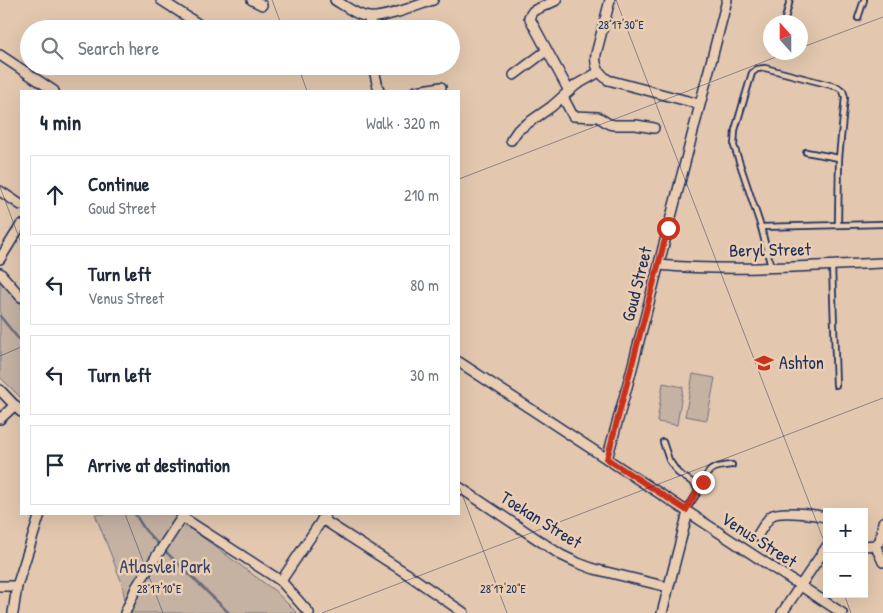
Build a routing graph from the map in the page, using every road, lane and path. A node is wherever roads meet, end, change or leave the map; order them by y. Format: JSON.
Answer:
{"nodes":[{"id":1,"x":162,"y":0,"type":"edge"},
{"id":2,"x":252,"y":0,"type":"edge"},
{"id":3,"x":334,"y":0,"type":"edge"},
{"id":4,"x":433,"y":0,"type":"edge"},
{"id":5,"x":557,"y":0,"type":"edge"},
{"id":6,"x":610,"y":0,"type":"edge"},
{"id":7,"x":727,"y":0,"type":"edge"},
{"id":8,"x":790,"y":0,"type":"edge"},
{"id":9,"x":864,"y":0,"type":"edge"},
{"id":10,"x":262,"y":5,"type":"dead end"},
{"id":11,"x":786,"y":15,"type":"edge"},
{"id":12,"x":371,"y":18,"type":"joint"},
{"id":13,"x":858,"y":18,"type":"dead end"},
{"id":14,"x":192,"y":20,"type":"edge"},
{"id":15,"x":546,"y":51,"type":"junction"},
{"id":16,"x":0,"y":56,"type":"edge"},
{"id":17,"x":20,"y":69,"type":"edge"},
{"id":18,"x":599,"y":72,"type":"junction"},
{"id":19,"x":29,"y":75,"type":"edge"},
{"id":20,"x":375,"y":75,"type":"edge"},
{"id":21,"x":514,"y":75,"type":"dead end"},
{"id":22,"x":441,"y":87,"type":"dead end"},
{"id":23,"x":52,"y":90,"type":"edge"},
{"id":24,"x":378,"y":90,"type":"edge"},
{"id":25,"x":422,"y":90,"type":"edge"},
{"id":26,"x":566,"y":94,"type":"junction"},
{"id":27,"x":699,"y":104,"type":"junction"},
{"id":28,"x":654,"y":128,"type":"dead end"},
{"id":29,"x":511,"y":140,"type":"dead end"},
{"id":30,"x":806,"y":152,"type":"dead end"},
{"id":31,"x":840,"y":158,"type":"junction"},
{"id":32,"x":0,"y":190,"type":"edge"},
{"id":33,"x":20,"y":204,"type":"edge"},
{"id":34,"x":838,"y":224,"type":"junction"},
{"id":35,"x":883,"y":224,"type":"edge"},
{"id":36,"x":761,"y":226,"type":"junction"},
{"id":37,"x":20,"y":227,"type":"edge"},
{"id":38,"x":0,"y":259,"type":"edge"},
{"id":39,"x":883,"y":263,"type":"edge"},
{"id":40,"x":659,"y":265,"type":"junction"},
{"id":41,"x":832,"y":265,"type":"junction"},
{"id":42,"x":771,"y":267,"type":"junction"},
{"id":43,"x":0,"y":273,"type":"edge"},
{"id":44,"x":20,"y":296,"type":"edge"},
{"id":45,"x":460,"y":363,"type":"edge"},
{"id":46,"x":836,"y":385,"type":"dead end"},
{"id":47,"x":0,"y":390,"type":"edge"},
{"id":48,"x":18,"y":408,"type":"edge"},
{"id":49,"x":0,"y":419,"type":"edge"},
{"id":50,"x":663,"y":442,"type":"dead end"},
{"id":51,"x":607,"y":459,"type":"junction"},
{"id":52,"x":732,"y":464,"type":"dead end"},
{"id":53,"x":460,"y":488,"type":"edge"},
{"id":54,"x":698,"y":492,"type":"junction"},
{"id":55,"x":687,"y":511,"type":"junction"},
{"id":56,"x":40,"y":515,"type":"edge"},
{"id":57,"x":183,"y":515,"type":"edge"},
{"id":58,"x":324,"y":517,"type":"edge"},
{"id":59,"x":823,"y":517,"type":"edge"},
{"id":60,"x":883,"y":522,"type":"edge"},
{"id":61,"x":757,"y":536,"type":"dead end"},
{"id":62,"x":875,"y":545,"type":"junction"},
{"id":63,"x":868,"y":546,"type":"edge"},
{"id":64,"x":823,"y":552,"type":"edge"},
{"id":65,"x":883,"y":562,"type":"edge"},
{"id":66,"x":281,"y":581,"type":"junction"},
{"id":67,"x":0,"y":586,"type":"edge"},
{"id":68,"x":17,"y":586,"type":"junction"},
{"id":69,"x":800,"y":586,"type":"junction"},
{"id":70,"x":668,"y":587,"type":"junction"},
{"id":71,"x":13,"y":613,"type":"edge"},
{"id":72,"x":125,"y":613,"type":"edge"},
{"id":73,"x":309,"y":613,"type":"edge"},
{"id":74,"x":464,"y":613,"type":"edge"},
{"id":75,"x":662,"y":613,"type":"edge"},
{"id":76,"x":782,"y":613,"type":"edge"},
{"id":77,"x":842,"y":613,"type":"edge"}],
"edges":[{"from":1,"to":14,"type":"street"},
{"from":2,"to":10,"type":"street"},
{"from":3,"to":12,"type":"street"},
{"from":4,"to":12,"type":"street"},
{"from":5,"to":15,"type":"street"},
{"from":6,"to":18,"type":"street"},
{"from":7,"to":27,"type":"street","name":"Goud Street"},
{"from":8,"to":11,"type":"lane"},
{"from":9,"to":13,"type":"lane"},
{"from":15,"to":21,"type":"street"},
{"from":15,"to":26,"type":"street"},
{"from":16,"to":17,"type":"street"},
{"from":18,"to":26,"type":"street"},
{"from":18,"to":27,"type":"street"},
{"from":19,"to":23,"type":"street"},
{"from":20,"to":24,"type":"street"},
{"from":22,"to":25,"type":"street"},
{"from":26,"to":28,"type":"street"},
{"from":26,"to":29,"type":"street"},
{"from":27,"to":40,"type":"street","name":"Goud Street"},
{"from":30,"to":31,"type":"lane"},
{"from":31,"to":34,"type":"lane"},
{"from":31,"to":36,"type":"lane"},
{"from":32,"to":33,"type":"street"},
{"from":34,"to":35,"type":"lane"},
{"from":34,"to":36,"type":"lane"},
{"from":36,"to":42,"type":"lane"},
{"from":37,"to":38,"type":"street"},
{"from":39,"to":41,"type":"street","name":"Beryl Street"},
{"from":40,"to":42,"type":"street","name":"Beryl Street"},
{"from":40,"to":51,"type":"street","name":"Goud Street"},
{"from":41,"to":42,"type":"street","name":"Beryl Street"},
{"from":41,"to":46,"type":"lane"},
{"from":43,"to":44,"type":"street"},
{"from":45,"to":51,"type":"street","name":"Venus Street"},
{"from":47,"to":48,"type":"street"},
{"from":48,"to":49,"type":"street"},
{"from":50,"to":54,"type":"lane"},
{"from":51,"to":55,"type":"street","name":"Venus Street"},
{"from":52,"to":54,"type":"lane"},
{"from":53,"to":70,"type":"street","name":"Toekan Street"},
{"from":54,"to":55,"type":"lane"},
{"from":55,"to":69,"type":"street","name":"Venus Street"},
{"from":55,"to":70,"type":"street"},
{"from":56,"to":68,"type":"street"},
{"from":57,"to":66,"type":"street"},
{"from":57,"to":72,"type":"street"},
{"from":58,"to":66,"type":"street"},
{"from":58,"to":74,"type":"street"},
{"from":59,"to":61,"type":"street"},
{"from":60,"to":62,"type":"street"},
{"from":62,"to":63,"type":"street"},
{"from":62,"to":65,"type":"street"},
{"from":64,"to":69,"type":"street"},
{"from":66,"to":73,"type":"street"},
{"from":67,"to":68,"type":"street"},
{"from":68,"to":71,"type":"street"},
{"from":69,"to":76,"type":"street"},
{"from":69,"to":77,"type":"street","name":"Venus Street"},
{"from":70,"to":75,"type":"street"}]}
